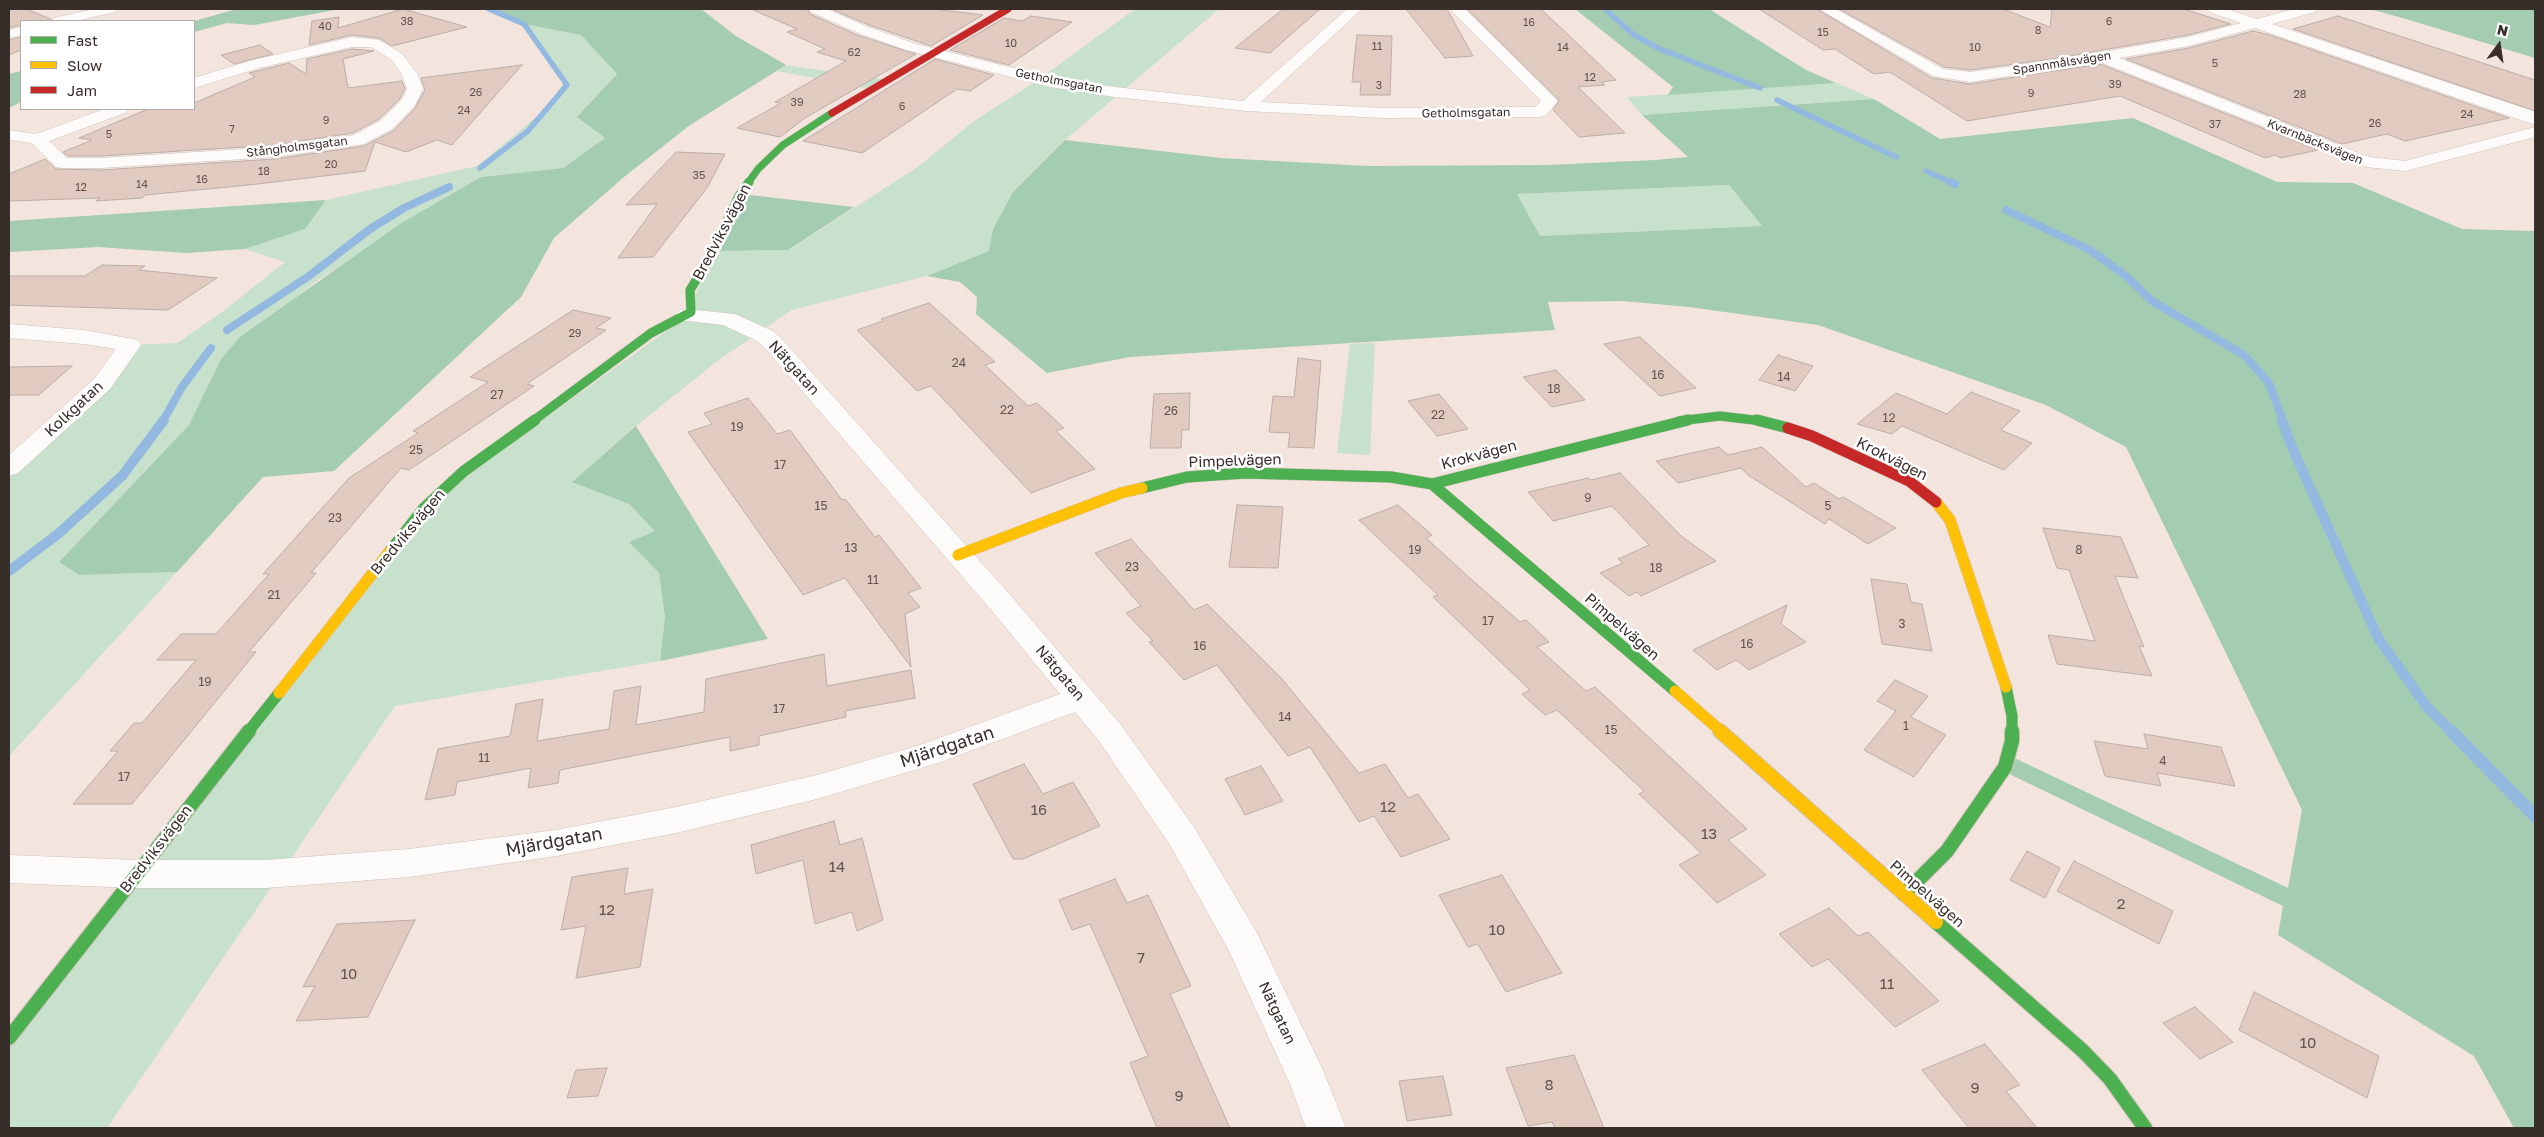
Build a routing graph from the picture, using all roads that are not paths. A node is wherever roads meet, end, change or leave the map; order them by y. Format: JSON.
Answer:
{"nodes":[{"id":1,"x":110,"y":9,"type":"edge"},
{"id":2,"x":816,"y":9,"type":"edge"},
{"id":3,"x":1008,"y":9,"type":"edge"},
{"id":4,"x":1355,"y":9,"type":"edge"},
{"id":5,"x":1457,"y":9,"type":"edge"},
{"id":6,"x":1826,"y":9,"type":"edge"},
{"id":7,"x":2214,"y":9,"type":"edge"},
{"id":8,"x":2310,"y":9,"type":"edge"},
{"id":9,"x":63,"y":20,"type":"edge"},
{"id":10,"x":2258,"y":23,"type":"junction"},
{"id":11,"x":933,"y":52,"type":"junction"},
{"id":12,"x":2102,"y":57,"type":"junction"},
{"id":13,"x":195,"y":83,"type":"edge"},
{"id":14,"x":1247,"y":106,"type":"junction"},
{"id":15,"x":115,"y":110,"type":"edge"},
{"id":16,"x":2535,"y":120,"type":"edge"},
{"id":17,"x":2535,"y":132,"type":"edge"},
{"id":18,"x":9,"y":135,"type":"edge"},
{"id":19,"x":37,"y":139,"type":"junction"},
{"id":20,"x":687,"y":316,"type":"junction"},
{"id":21,"x":9,"y":331,"type":"edge"},
{"id":22,"x":9,"y":468,"type":"edge"},
{"id":23,"x":1432,"y":484,"type":"junction"},
{"id":24,"x":958,"y":556,"type":"junction"},
{"id":25,"x":1080,"y":698,"type":"junction"},
{"id":26,"x":9,"y":869,"type":"edge"},
{"id":27,"x":137,"y":874,"type":"junction"},
{"id":28,"x":1904,"y":894,"type":"junction"},
{"id":29,"x":9,"y":1038,"type":"edge"},
{"id":30,"x":1326,"y":1128,"type":"edge"},
{"id":31,"x":2145,"y":1128,"type":"edge"}],
"edges":[{"from":1,"to":9,"type":"street"},
{"from":2,"to":11,"type":"street"},
{"from":3,"to":11,"type":"street","name":"Bredviksvägen"},
{"from":4,"to":14,"type":"street"},
{"from":5,"to":14,"type":"street","name":"Getholmsgatan"},
{"from":6,"to":12,"type":"street","name":"Spannmålsvägen"},
{"from":7,"to":10,"type":"street"},
{"from":8,"to":10,"type":"street","name":"Spannmålsvägen"},
{"from":10,"to":12,"type":"street","name":"Spannmålsvägen"},
{"from":10,"to":16,"type":"street"},
{"from":11,"to":14,"type":"street","name":"Getholmsgatan"},
{"from":11,"to":20,"type":"street","name":"Bredviksvägen"},
{"from":12,"to":17,"type":"street","name":"Kvarnbäcksvägen"},
{"from":13,"to":19,"type":"street","name":"Stångholmsgatan"},
{"from":15,"to":19,"type":"street"},
{"from":18,"to":19,"type":"street"},
{"from":20,"to":24,"type":"street","name":"Nätgatan"},
{"from":20,"to":27,"type":"street","name":"Bredviksvägen"},
{"from":21,"to":22,"type":"street","name":"Kolkgatan"},
{"from":23,"to":24,"type":"street","name":"Pimpelvägen"},
{"from":23,"to":28,"type":"street","name":"Pimpelvägen"},
{"from":23,"to":28,"type":"street","name":"Krokvägen"},
{"from":24,"to":25,"type":"street","name":"Nätgatan"},
{"from":25,"to":27,"type":"street","name":"Mjärdgatan"},
{"from":25,"to":30,"type":"street","name":"Nätgatan"},
{"from":26,"to":27,"type":"street","name":"Mjärdgatan"},
{"from":27,"to":29,"type":"street","name":"Bredviksvägen"},
{"from":28,"to":31,"type":"street","name":"Pimpelvägen"}]}
